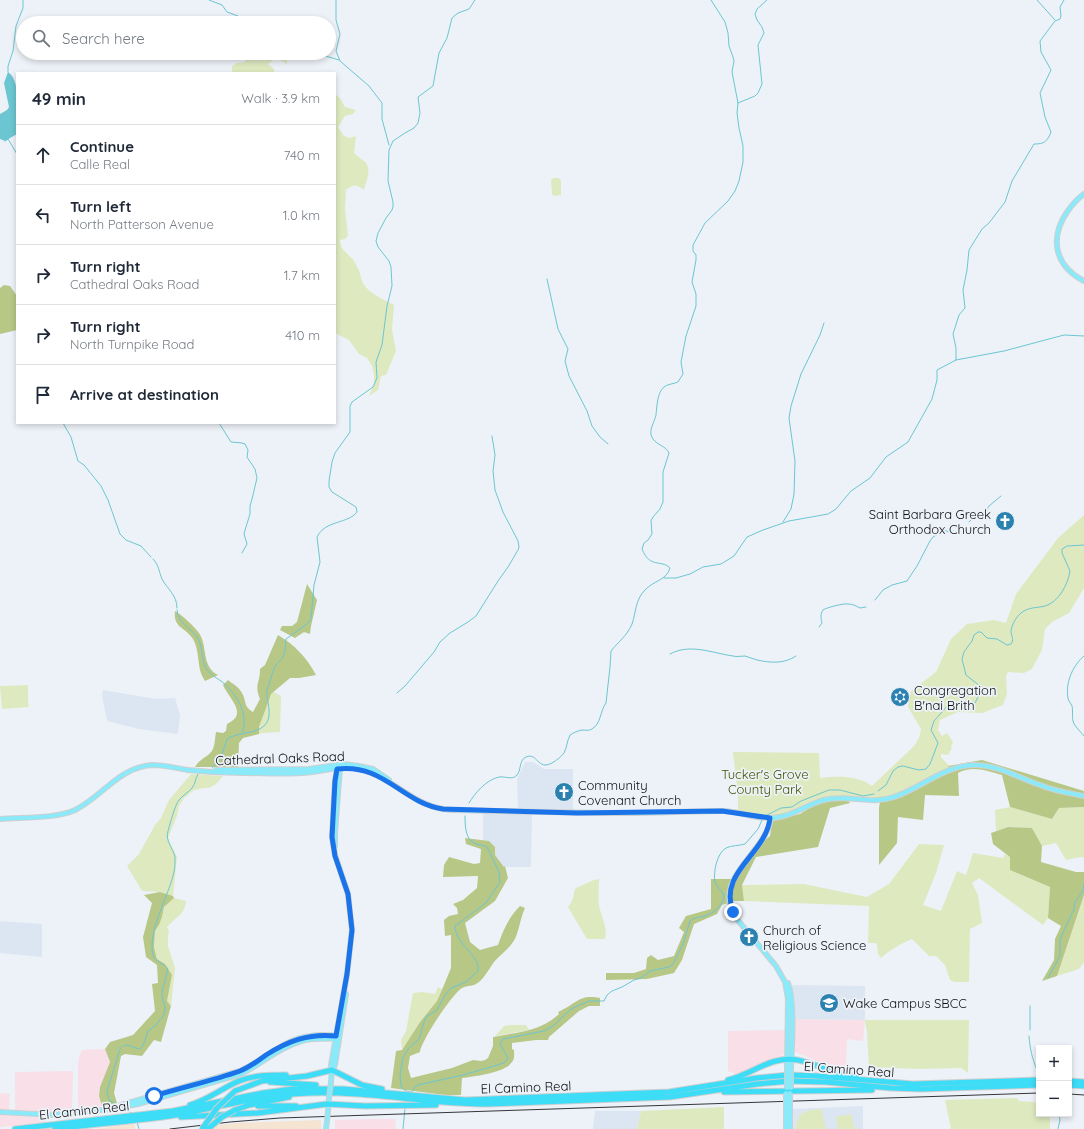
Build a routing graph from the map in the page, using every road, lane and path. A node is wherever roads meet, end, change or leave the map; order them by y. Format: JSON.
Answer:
{"nodes":[{"id":1,"x":1084,"y":194,"type":"edge"},
{"id":2,"x":1084,"y":281,"type":"edge"},
{"id":3,"x":339,"y":767,"type":"junction"},
{"id":4,"x":1084,"y":796,"type":"edge"},
{"id":5,"x":768,"y":818,"type":"junction"},
{"id":6,"x":0,"y":819,"type":"edge"},
{"id":7,"x":337,"y":1038,"type":"junction"},
{"id":8,"x":789,"y":1059,"type":"junction"},
{"id":9,"x":332,"y":1070,"type":"junction"},
{"id":10,"x":307,"y":1076,"type":"junction"},
{"id":11,"x":1036,"y":1080,"type":"edge"},
{"id":12,"x":1072,"y":1081,"type":"edge"},
{"id":13,"x":1084,"y":1082,"type":"edge"},
{"id":14,"x":889,"y":1083,"type":"junction"},
{"id":15,"x":251,"y":1084,"type":"junction"},
{"id":16,"x":1036,"y":1085,"type":"edge"},
{"id":17,"x":1072,"y":1085,"type":"edge"},
{"id":18,"x":1084,"y":1086,"type":"edge"},
{"id":19,"x":343,"y":1089,"type":"junction"},
{"id":20,"x":904,"y":1089,"type":"junction"},
{"id":21,"x":680,"y":1091,"type":"junction"},
{"id":22,"x":789,"y":1091,"type":"junction"},
{"id":23,"x":323,"y":1093,"type":"junction"},
{"id":24,"x":694,"y":1094,"type":"junction"},
{"id":25,"x":400,"y":1096,"type":"junction"},
{"id":26,"x":420,"y":1098,"type":"junction"},
{"id":27,"x":329,"y":1101,"type":"junction"},
{"id":28,"x":488,"y":1104,"type":"junction"},
{"id":29,"x":311,"y":1106,"type":"junction"},
{"id":30,"x":788,"y":1107,"type":"junction"},
{"id":31,"x":115,"y":1108,"type":"junction"},
{"id":32,"x":235,"y":1110,"type":"junction"},
{"id":33,"x":0,"y":1112,"type":"edge"},
{"id":34,"x":145,"y":1114,"type":"junction"},
{"id":35,"x":139,"y":1117,"type":"junction"},
{"id":36,"x":160,"y":1117,"type":"junction"},
{"id":37,"x":130,"y":1118,"type":"junction"},
{"id":38,"x":15,"y":1129,"type":"edge"},
{"id":39,"x":56,"y":1129,"type":"edge"},
{"id":40,"x":202,"y":1129,"type":"edge"},
{"id":41,"x":208,"y":1129,"type":"edge"},
{"id":42,"x":326,"y":1129,"type":"edge"},
{"id":43,"x":786,"y":1129,"type":"edge"},
{"id":44,"x":790,"y":1129,"type":"edge"}],
"edges":[{"from":1,"to":2,"type":"main road"},
{"from":3,"to":5,"type":"main road","name":"Cathedral Oaks Road"},
{"from":3,"to":6,"type":"main road","name":"Cathedral Oaks Road"},
{"from":3,"to":7,"type":"main road"},
{"from":4,"to":5,"type":"main road","name":"Cathedral Oaks Road"},
{"from":5,"to":8,"type":"main road"},
{"from":7,"to":9,"type":"main road"},
{"from":7,"to":31,"type":"main road"},
{"from":7,"to":31,"type":"main road"},
{"from":8,"to":14,"type":"highway"},
{"from":8,"to":21,"type":"highway"},
{"from":8,"to":22,"type":"main road","bridge":true},
{"from":9,"to":10,"type":"highway"},
{"from":9,"to":25,"type":"highway"},
{"from":9,"to":27,"type":"main road","bridge":true},
{"from":10,"to":15,"type":"highway"},
{"from":10,"to":34,"type":"highway"},
{"from":11,"to":14,"type":"highway","name":"El Camino Real"},
{"from":12,"to":13,"type":"highway"},
{"from":14,"to":21,"type":"highway","name":"El Camino Real"},
{"from":15,"to":19,"type":"highway"},
{"from":15,"to":40,"type":"highway","bridge":true},
{"from":16,"to":20,"type":"highway","name":"El Camino Real"},
{"from":17,"to":18,"type":"highway"},
{"from":19,"to":25,"type":"highway","name":"El Camino Real"},
{"from":19,"to":34,"type":"highway","name":"El Camino Real"},
{"from":20,"to":22,"type":"highway"},
{"from":20,"to":24,"type":"highway","name":"El Camino Real"},
{"from":21,"to":26,"type":"highway","name":"El Camino Real"},
{"from":22,"to":24,"type":"highway"},
{"from":22,"to":30,"type":"main road","bridge":true},
{"from":23,"to":25,"type":"highway","name":"El Camino Real"},
{"from":23,"to":32,"type":"highway"},
{"from":23,"to":36,"type":"highway","name":"El Camino Real"},
{"from":24,"to":28,"type":"highway","name":"El Camino Real"},
{"from":25,"to":26,"type":"highway","name":"El Camino Real"},
{"from":26,"to":28,"type":"highway","name":"El Camino Real"},
{"from":27,"to":28,"type":"highway"},
{"from":27,"to":29,"type":"highway"},
{"from":27,"to":42,"type":"main road","bridge":true},
{"from":29,"to":32,"type":"highway"},
{"from":29,"to":36,"type":"highway"},
{"from":30,"to":43,"type":"main road"},
{"from":30,"to":44,"type":"main road"},
{"from":31,"to":33,"type":"main road"},
{"from":32,"to":41,"type":"highway","bridge":true},
{"from":34,"to":35,"type":"highway","name":"El Camino Real"},
{"from":35,"to":36,"type":"highway","name":"El Camino Real"},
{"from":35,"to":37,"type":"highway","name":"El Camino Real"},
{"from":37,"to":38,"type":"highway","name":"El Camino Real"},
{"from":37,"to":39,"type":"highway","name":"El Camino Real"}]}
